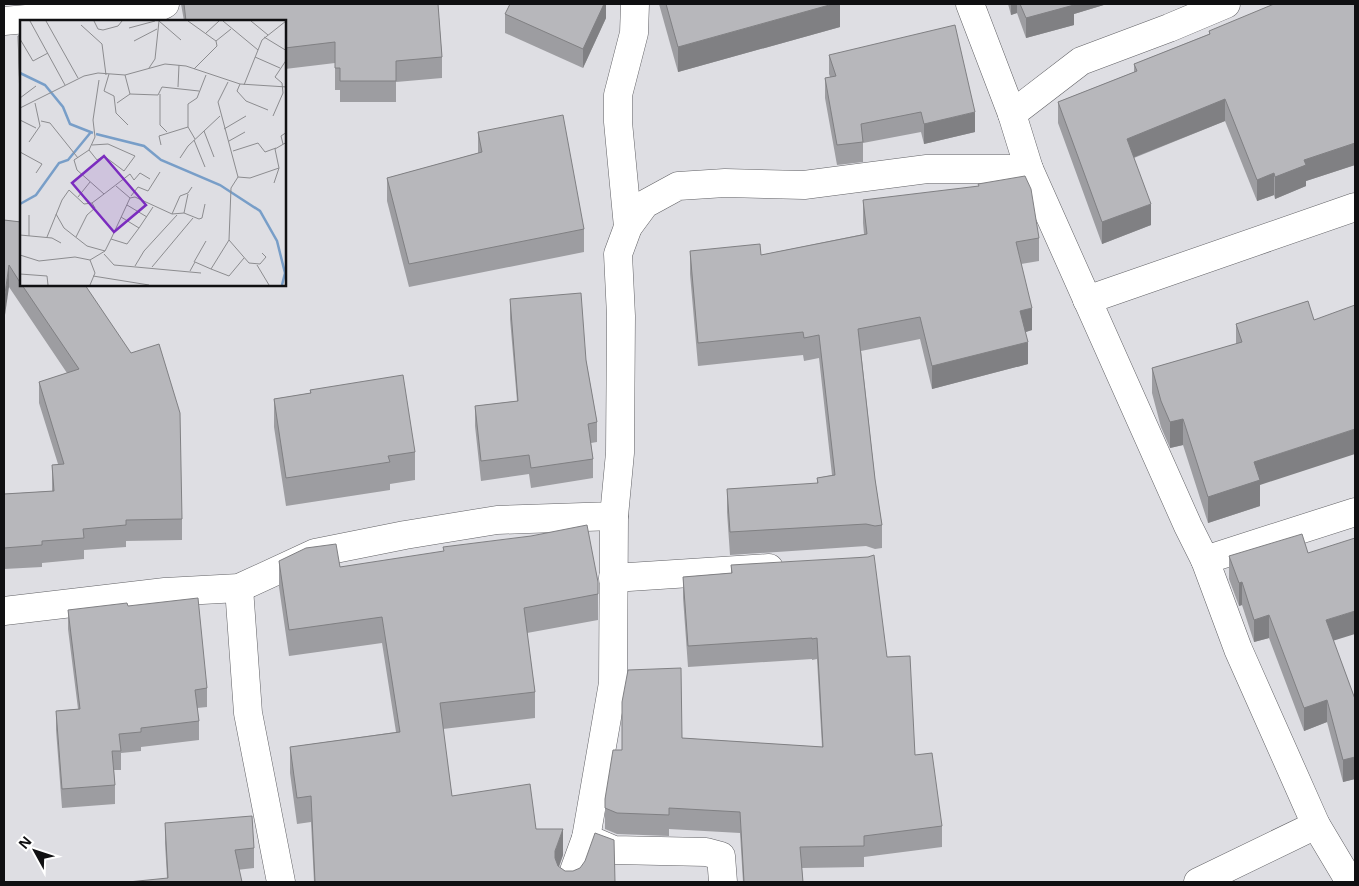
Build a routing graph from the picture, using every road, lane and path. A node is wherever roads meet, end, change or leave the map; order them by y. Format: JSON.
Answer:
{"nodes":[{"id":1,"x":165,"y":4,"type":"edge"},
{"id":2,"x":635,"y":4,"type":"edge"},
{"id":3,"x":970,"y":4,"type":"edge"},
{"id":4,"x":1226,"y":4,"type":"edge"},
{"id":5,"x":4,"y":21,"type":"edge"},
{"id":6,"x":1012,"y":114,"type":"junction"},
{"id":7,"x":1029,"y":169,"type":"junction"},
{"id":8,"x":1355,"y":207,"type":"edge"},
{"id":9,"x":628,"y":227,"type":"junction"},
{"id":10,"x":1087,"y":300,"type":"junction"},
{"id":11,"x":1355,"y":512,"type":"edge"},
{"id":12,"x":614,"y":516,"type":"junction"},
{"id":13,"x":1205,"y":560,"type":"junction"},
{"id":14,"x":789,"y":567,"type":"edge"},
{"id":15,"x":614,"y":578,"type":"junction"},
{"id":16,"x":239,"y":588,"type":"junction"},
{"id":17,"x":4,"y":612,"type":"edge"},
{"id":18,"x":1316,"y":825,"type":"junction"},
{"id":19,"x":586,"y":838,"type":"junction"},
{"id":20,"x":280,"y":882,"type":"edge"},
{"id":21,"x":570,"y":882,"type":"edge"},
{"id":22,"x":723,"y":882,"type":"edge"},
{"id":23,"x":1198,"y":882,"type":"edge"},
{"id":24,"x":1350,"y":882,"type":"edge"}],
"edges":[{"from":1,"to":5,"type":"street"},
{"from":2,"to":9,"type":"street"},
{"from":3,"to":6,"type":"street"},
{"from":4,"to":6,"type":"street"},
{"from":6,"to":7,"type":"street"},
{"from":7,"to":9,"type":"street"},
{"from":7,"to":10,"type":"street"},
{"from":8,"to":10,"type":"street"},
{"from":9,"to":12,"type":"street"},
{"from":10,"to":13,"type":"street"},
{"from":11,"to":13,"type":"street"},
{"from":12,"to":15,"type":"street"},
{"from":12,"to":16,"type":"street"},
{"from":13,"to":18,"type":"street"},
{"from":14,"to":15,"type":"street"},
{"from":15,"to":19,"type":"street"},
{"from":16,"to":17,"type":"street"},
{"from":16,"to":20,"type":"street"},
{"from":18,"to":23,"type":"street"},
{"from":18,"to":24,"type":"street"},
{"from":19,"to":21,"type":"street"},
{"from":19,"to":22,"type":"street"}]}
